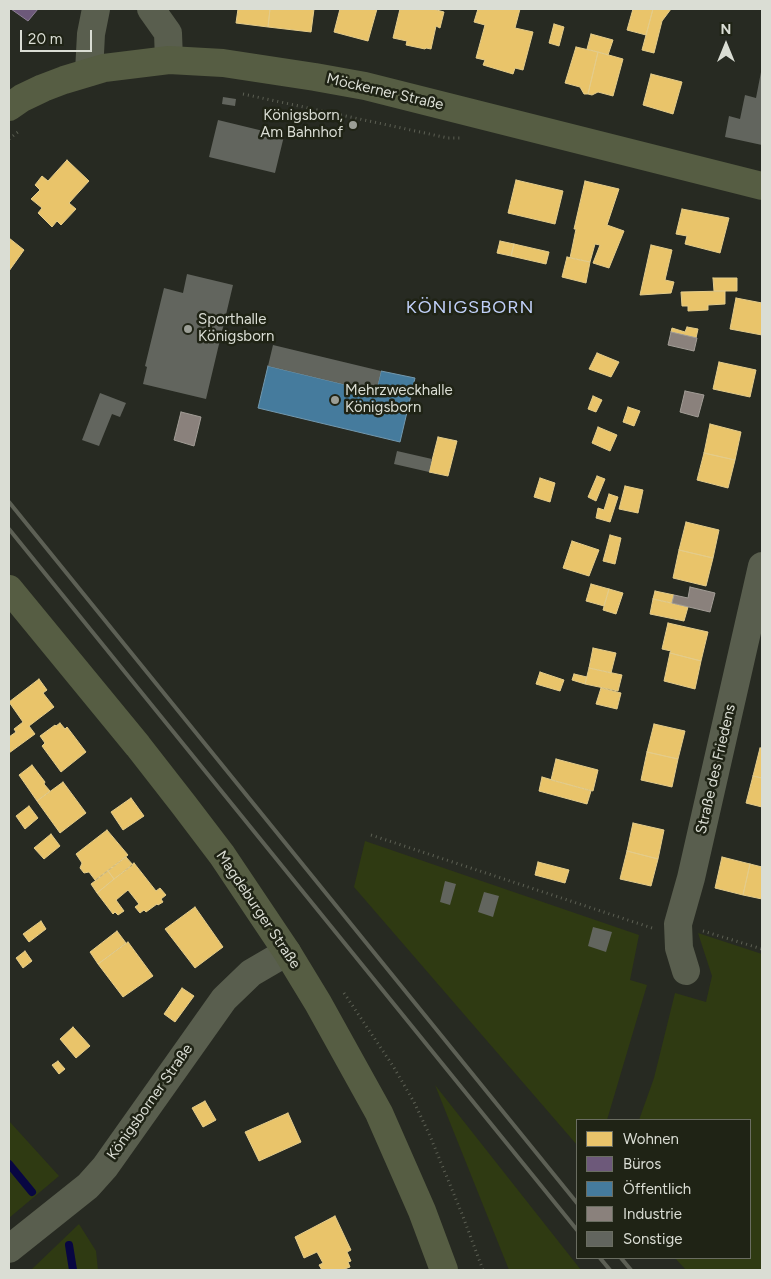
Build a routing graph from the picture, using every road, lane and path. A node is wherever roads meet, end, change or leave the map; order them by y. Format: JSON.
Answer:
{"nodes":[{"id":1,"x":96,"y":9,"type":"edge"},
{"id":2,"x":151,"y":9,"type":"edge"},
{"id":3,"x":169,"y":60,"type":"junction"},
{"id":4,"x":89,"y":72,"type":"junction"},
{"id":5,"x":238,"y":93,"type":"dead end"},
{"id":6,"x":17,"y":117,"type":"edge"},
{"id":7,"x":464,"y":138,"type":"dead end"},
{"id":8,"x":9,"y":139,"type":"edge"},
{"id":9,"x":762,"y":186,"type":"edge"},
{"id":10,"x":762,"y":566,"type":"edge"},
{"id":11,"x":9,"y":589,"type":"edge"},
{"id":12,"x":371,"y":835,"type":"dead end"},
{"id":13,"x":679,"y":930,"type":"junction"},
{"id":14,"x":762,"y":949,"type":"edge"},
{"id":15,"x":286,"y":952,"type":"junction"},
{"id":16,"x":686,"y":972,"type":"dead end"},
{"id":17,"x":344,"y":992,"type":"dead end"},
{"id":18,"x":9,"y":1249,"type":"edge"},
{"id":19,"x":444,"y":1270,"type":"edge"},
{"id":20,"x":483,"y":1270,"type":"edge"}],
"edges":[{"from":1,"to":4,"type":"street"},
{"from":2,"to":3,"type":"street"},
{"from":3,"to":4,"type":"main road","name":"Möckerner Straße"},
{"from":3,"to":9,"type":"main road","name":"Möckerner Straße"},
{"from":4,"to":6,"type":"main road","name":"Möckerner Straße"},
{"from":5,"to":7,"type":"path"},
{"from":6,"to":8,"type":"path"},
{"from":10,"to":13,"type":"street","name":"Straße des Friedens"},
{"from":11,"to":15,"type":"main road","name":"Magdeburger Straße"},
{"from":12,"to":13,"type":"path"},
{"from":13,"to":14,"type":"path"},
{"from":13,"to":16,"type":"street","name":"Straße des Friedens"},
{"from":15,"to":18,"type":"street","name":"Königsborner Straße"},
{"from":15,"to":19,"type":"main road","name":"Magdeburger Straße"},
{"from":17,"to":20,"type":"path"}]}
